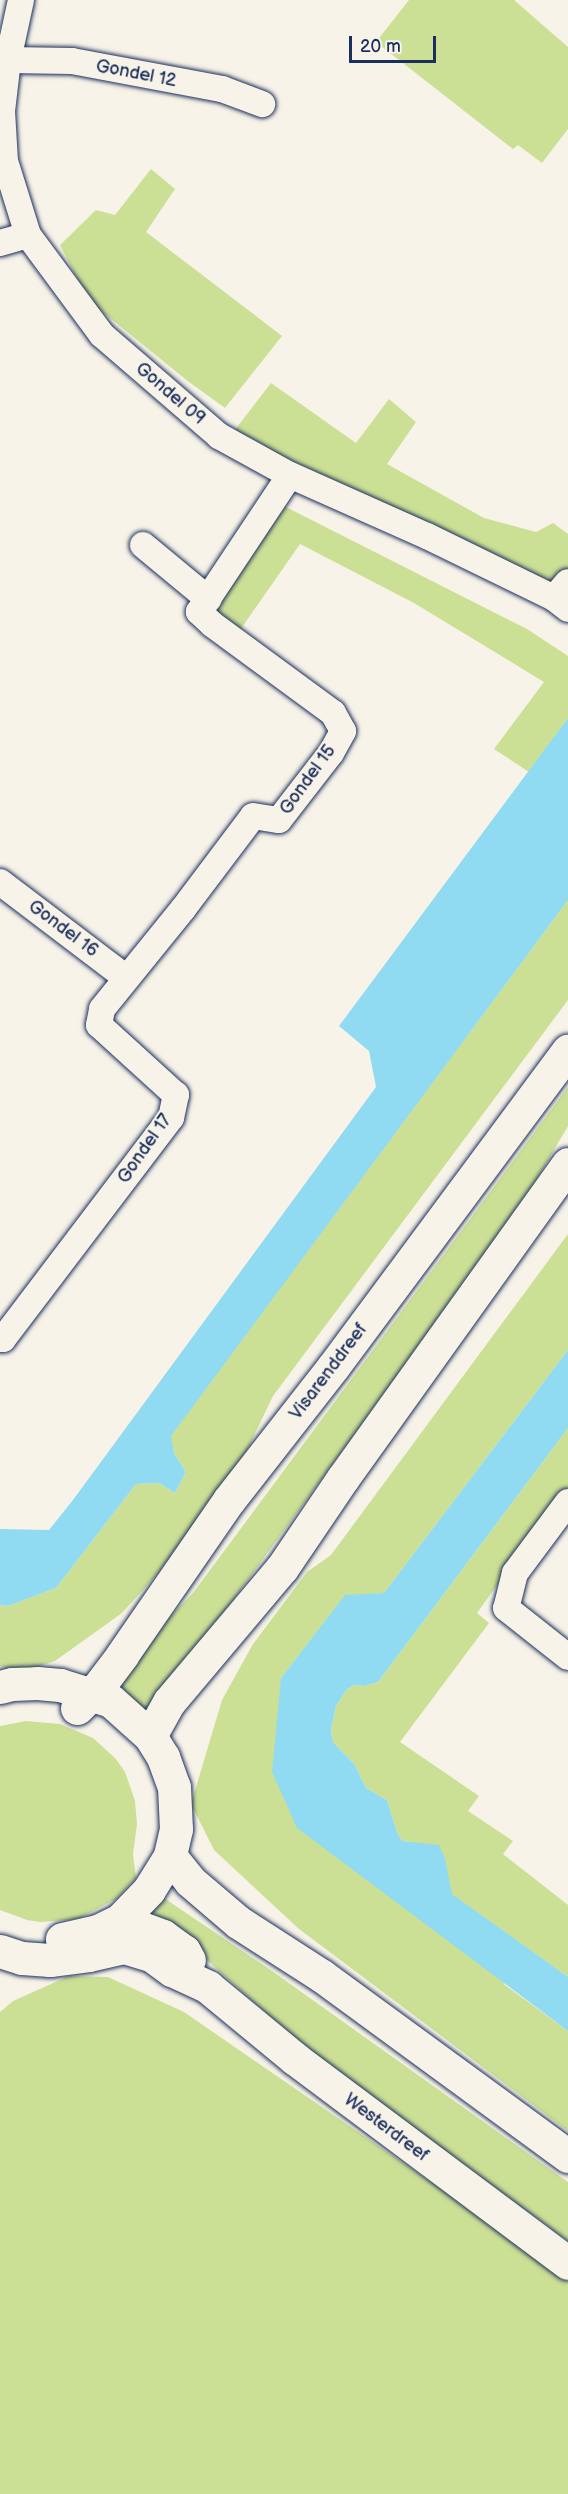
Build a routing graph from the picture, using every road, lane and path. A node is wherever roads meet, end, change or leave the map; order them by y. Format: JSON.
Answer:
{"nodes":[{"id":1,"x":21,"y":0,"type":"edge"},
{"id":2,"x":8,"y":60,"type":"junction"},
{"id":3,"x":262,"y":104,"type":"dead end"},
{"id":4,"x":28,"y":236,"type":"junction"},
{"id":5,"x":0,"y":243,"type":"edge"},
{"id":6,"x":290,"y":476,"type":"junction"},
{"id":7,"x":142,"y":545,"type":"dead end"},
{"id":8,"x":563,"y":596,"type":"edge"},
{"id":9,"x":208,"y":599,"type":"junction"},
{"id":10,"x":0,"y":882,"type":"edge"},
{"id":11,"x":183,"y":909,"type":"joint"},
{"id":12,"x":125,"y":977,"type":"junction"},
{"id":13,"x":568,"y":1051,"type":"edge"},
{"id":14,"x":568,"y":1164,"type":"edge"},
{"id":15,"x":0,"y":1339,"type":"edge"},
{"id":16,"x":568,"y":1502,"type":"edge"},
{"id":17,"x":568,"y":1657,"type":"edge"},
{"id":18,"x":0,"y":1687,"type":"edge"},
{"id":19,"x":84,"y":1701,"type":"junction"},
{"id":20,"x":0,"y":1707,"type":"edge"},
{"id":21,"x":150,"y":1736,"type":"junction"},
{"id":22,"x":164,"y":1866,"type":"junction"},
{"id":23,"x":0,"y":1929,"type":"edge"},
{"id":24,"x":122,"y":1933,"type":"junction"},
{"id":25,"x":0,"y":1951,"type":"edge"},
{"id":26,"x":568,"y":2156,"type":"edge"},
{"id":27,"x":568,"y":2263,"type":"edge"}],
"edges":[{"from":1,"to":2,"type":"street","name":"Gondel 09"},
{"from":2,"to":3,"type":"street","name":"Gondel 12"},
{"from":2,"to":4,"type":"street","name":"Gondel 09"},
{"from":4,"to":5,"type":"street"},
{"from":4,"to":6,"type":"street","name":"Gondel 09"},
{"from":6,"to":8,"type":"street","name":"Gondel 09"},
{"from":6,"to":9,"type":"street"},
{"from":7,"to":9,"type":"street"},
{"from":9,"to":11,"type":"street","name":"Gondel 15"},
{"from":10,"to":12,"type":"street","name":"Gondel 16"},
{"from":11,"to":12,"type":"street","name":"Gondel 17"},
{"from":12,"to":15,"type":"street","name":"Gondel 17"},
{"from":13,"to":19,"type":"main road","name":"Visarenddreef"},
{"from":14,"to":21,"type":"main road"},
{"from":16,"to":17,"type":"street"},
{"from":18,"to":19,"type":"main road"},
{"from":19,"to":20,"type":"main road"},
{"from":19,"to":21,"type":"main road"},
{"from":19,"to":22,"type":"main road"},
{"from":21,"to":22,"type":"main road"},
{"from":22,"to":24,"type":"main road"},
{"from":22,"to":26,"type":"main road"},
{"from":23,"to":24,"type":"main road"},
{"from":24,"to":25,"type":"main road"},
{"from":24,"to":27,"type":"main road","name":"Westerdreef"}]}
